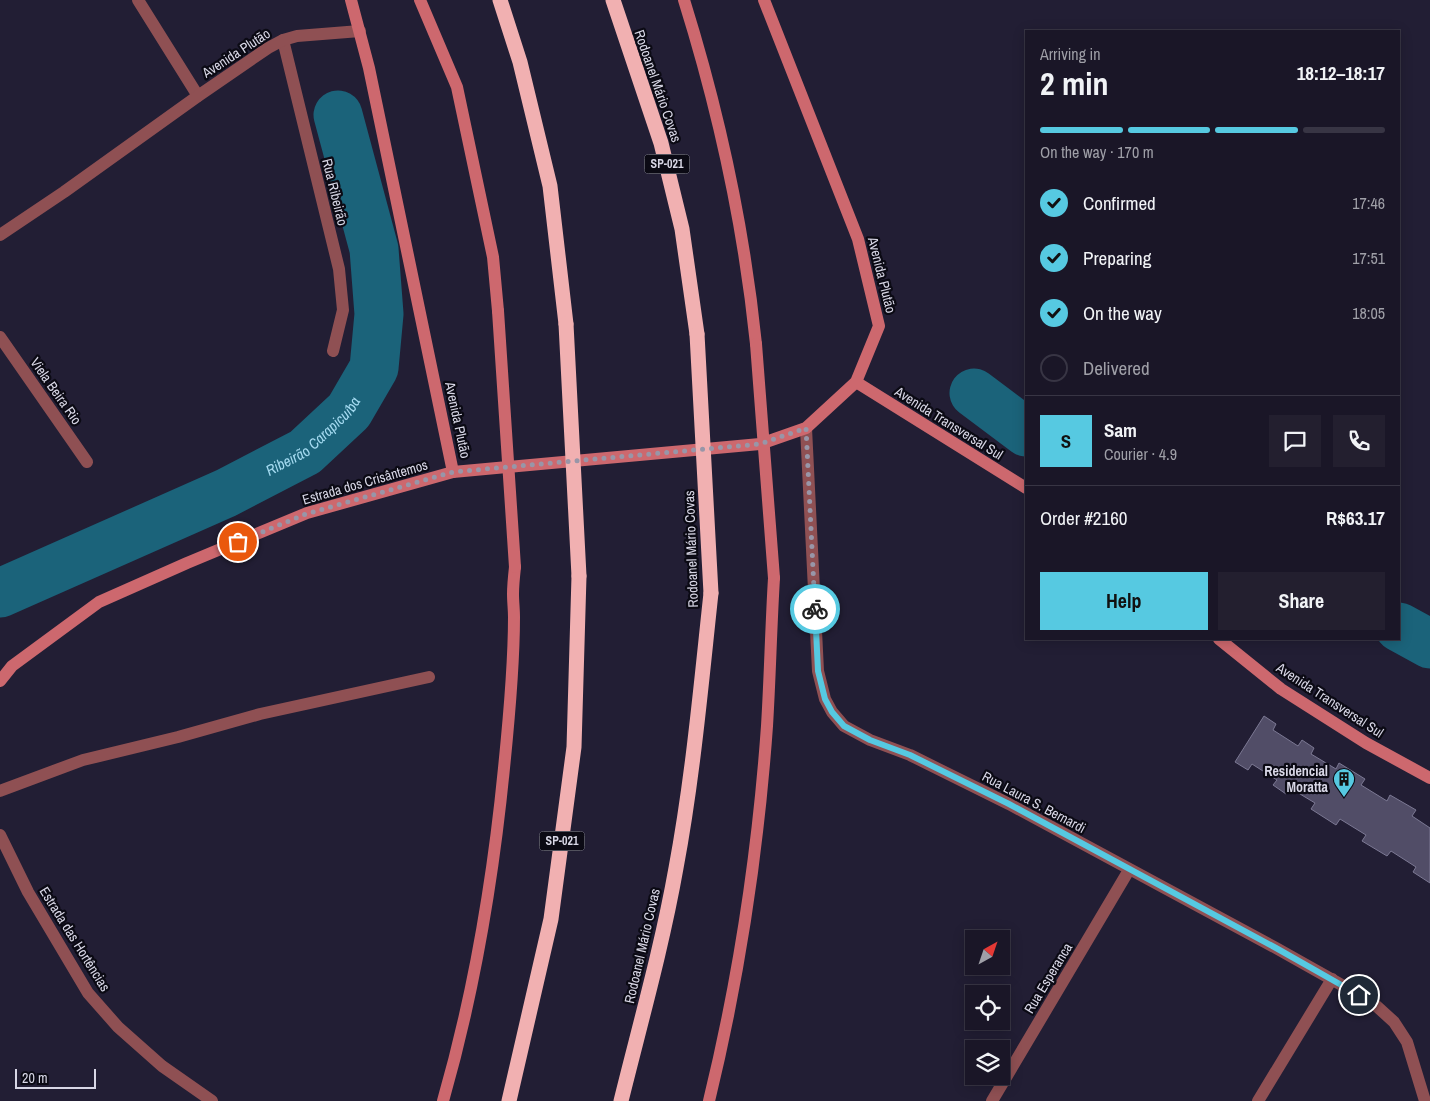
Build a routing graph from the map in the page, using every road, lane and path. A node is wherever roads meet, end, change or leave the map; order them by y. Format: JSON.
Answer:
{"nodes":[{"id":1,"x":138,"y":0,"type":"edge"},
{"id":2,"x":351,"y":0,"type":"edge"},
{"id":3,"x":420,"y":0,"type":"edge"},
{"id":4,"x":500,"y":0,"type":"edge"},
{"id":5,"x":613,"y":0,"type":"edge"},
{"id":6,"x":684,"y":0,"type":"edge"},
{"id":7,"x":764,"y":0,"type":"edge"},
{"id":8,"x":360,"y":31,"type":"junction"},
{"id":9,"x":283,"y":40,"type":"junction"},
{"id":10,"x":198,"y":96,"type":"junction"},
{"id":11,"x":0,"y":236,"type":"edge"},
{"id":12,"x":0,"y":337,"type":"edge"},
{"id":13,"x":333,"y":351,"type":"dead end"},
{"id":14,"x":856,"y":382,"type":"junction"},
{"id":15,"x":806,"y":428,"type":"junction"},
{"id":16,"x":87,"y":462,"type":"dead end"},
{"id":17,"x":453,"y":472,"type":"junction"},
{"id":18,"x":1025,"y":487,"type":"edge"},
{"id":19,"x":1220,"y":640,"type":"edge"},
{"id":20,"x":430,"y":677,"type":"dead end"},
{"id":21,"x":0,"y":680,"type":"edge"},
{"id":22,"x":1430,"y":778,"type":"edge"},
{"id":23,"x":0,"y":791,"type":"edge"},
{"id":24,"x":0,"y":835,"type":"edge"},
{"id":25,"x":1129,"y":870,"type":"junction"},
{"id":26,"x":1332,"y":979,"type":"junction"},
{"id":27,"x":212,"y":1101,"type":"edge"},
{"id":28,"x":443,"y":1101,"type":"edge"},
{"id":29,"x":509,"y":1101,"type":"edge"},
{"id":30,"x":621,"y":1101,"type":"edge"},
{"id":31,"x":709,"y":1101,"type":"edge"},
{"id":32,"x":992,"y":1101,"type":"edge"},
{"id":33,"x":1258,"y":1101,"type":"edge"},
{"id":34,"x":1425,"y":1101,"type":"edge"}],
"edges":[{"from":1,"to":10,"type":"street"},
{"from":2,"to":8,"type":"main road"},
{"from":3,"to":28,"type":"main road","bridge":true},
{"from":4,"to":29,"type":"highway","number":"SP-021","bridge":true},
{"from":5,"to":30,"type":"highway","name":"Rodoanel Mário Covas","number":"SP-021","bridge":true},
{"from":6,"to":31,"type":"main road","bridge":true},
{"from":7,"to":14,"type":"main road","name":"Avenida Plutão"},
{"from":8,"to":9,"type":"street","name":"Avenida Plutão"},
{"from":8,"to":17,"type":"main road","name":"Avenida Plutão"},
{"from":9,"to":10,"type":"street","name":"Avenida Plutão"},
{"from":9,"to":13,"type":"street","name":"Rua Ribeirão"},
{"from":10,"to":11,"type":"street","name":"Avenida Plutão"},
{"from":12,"to":16,"type":"street","name":"Viela Beira Rio"},
{"from":14,"to":15,"type":"main road","name":"Avenida Plutão"},
{"from":14,"to":18,"type":"main road","name":"Avenida Transversal Sul"},
{"from":15,"to":17,"type":"main road","name":"Avenida Plutão"},
{"from":15,"to":25,"type":"street","name":"Rua Laura S. Bernardi"},
{"from":17,"to":21,"type":"main road","name":"Estrada dos Crisântemos"},
{"from":19,"to":22,"type":"main road","name":"Avenida Transversal Sul"},
{"from":20,"to":23,"type":"street"},
{"from":24,"to":27,"type":"street","name":"Estrada das Hortências"},
{"from":25,"to":26,"type":"street","name":"Rua Laura S. Bernardi"},
{"from":25,"to":32,"type":"street","name":"Rua Esperanca"},
{"from":26,"to":33,"type":"street"},
{"from":26,"to":34,"type":"street","name":"Rua Laura S. Bernardi"}]}
